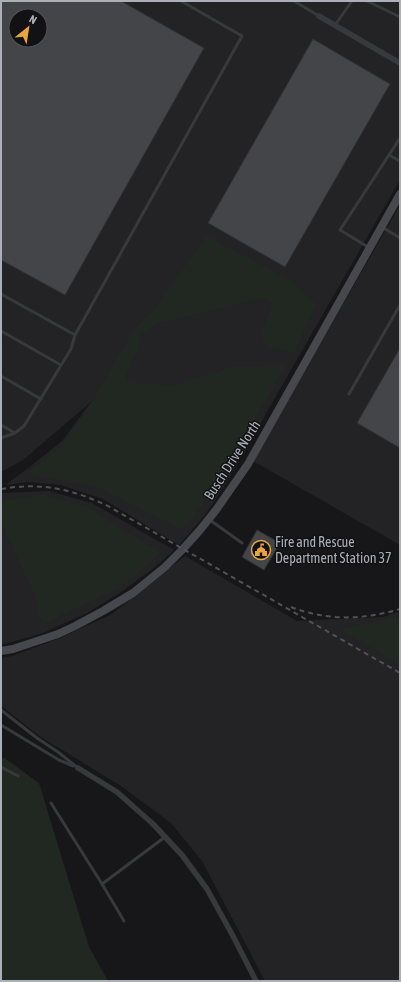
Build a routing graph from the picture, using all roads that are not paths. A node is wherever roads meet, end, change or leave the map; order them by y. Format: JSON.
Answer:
{"nodes":[{"id":1,"x":181,"y":1,"type":"edge"},
{"id":2,"x":294,"y":1,"type":"edge"},
{"id":3,"x":352,"y":1,"type":"edge"},
{"id":4,"x":367,"y":1,"type":"edge"},
{"id":5,"x":320,"y":16,"type":"joint"},
{"id":6,"x":400,"y":17,"type":"edge"},
{"id":7,"x":334,"y":24,"type":"junction"},
{"id":8,"x":400,"y":63,"type":"edge"},
{"id":9,"x":400,"y":138,"type":"edge"},
{"id":10,"x":389,"y":155,"type":"junction"},
{"id":11,"x":400,"y":161,"type":"edge"},
{"id":12,"x":400,"y":194,"type":"edge"},
{"id":13,"x":382,"y":227,"type":"junction"},
{"id":14,"x":400,"y":238,"type":"edge"},
{"id":15,"x":370,"y":248,"type":"junction"},
{"id":16,"x":1,"y":294,"type":"edge"},
{"id":17,"x":400,"y":305,"type":"edge"},
{"id":18,"x":1,"y":331,"type":"edge"},
{"id":19,"x":75,"y":335,"type":"junction"},
{"id":20,"x":61,"y":365,"type":"junction"},
{"id":21,"x":1,"y":376,"type":"edge"},
{"id":22,"x":350,"y":394,"type":"dead end"},
{"id":23,"x":41,"y":399,"type":"junction"},
{"id":24,"x":1,"y":425,"type":"edge"},
{"id":25,"x":14,"y":432,"type":"junction"},
{"id":26,"x":1,"y":438,"type":"edge"},
{"id":27,"x":208,"y":519,"type":"junction"},
{"id":28,"x":242,"y":543,"type":"dead end"},
{"id":29,"x":1,"y":651,"type":"edge"},
{"id":30,"x":1,"y":710,"type":"edge"},
{"id":31,"x":1,"y":726,"type":"edge"},
{"id":32,"x":1,"y":767,"type":"edge"},
{"id":33,"x":78,"y":768,"type":"junction"},
{"id":34,"x":18,"y":776,"type":"dead end"},
{"id":35,"x":51,"y":803,"type":"dead end"},
{"id":36,"x":165,"y":837,"type":"junction"},
{"id":37,"x":102,"y":884,"type":"junction"},
{"id":38,"x":124,"y":921,"type":"dead end"},
{"id":39,"x":256,"y":981,"type":"edge"}],
"edges":[{"from":1,"to":19,"type":"lane"},
{"from":2,"to":5,"type":"lane"},
{"from":3,"to":7,"type":"lane"},
{"from":4,"to":6,"type":"lane"},
{"from":5,"to":7,"type":"street"},
{"from":7,"to":8,"type":"street"},
{"from":9,"to":10,"type":"lane"},
{"from":10,"to":11,"type":"lane"},
{"from":10,"to":15,"type":"lane"},
{"from":12,"to":13,"type":"street","name":"Busch Drive North"},
{"from":13,"to":14,"type":"lane"},
{"from":13,"to":15,"type":"street","name":"Busch Drive North"},
{"from":15,"to":27,"type":"street","name":"Busch Drive North"},
{"from":16,"to":19,"type":"lane"},
{"from":17,"to":22,"type":"lane"},
{"from":18,"to":20,"type":"lane"},
{"from":19,"to":20,"type":"lane"},
{"from":20,"to":23,"type":"lane"},
{"from":21,"to":23,"type":"lane"},
{"from":23,"to":25,"type":"lane"},
{"from":24,"to":25,"type":"lane"},
{"from":25,"to":26,"type":"lane"},
{"from":27,"to":28,"type":"lane"},
{"from":27,"to":29,"type":"street","name":"Busch Drive North"},
{"from":30,"to":33,"type":"lane"},
{"from":31,"to":33,"type":"lane"},
{"from":32,"to":34,"type":"lane"},
{"from":33,"to":36,"type":"street"},
{"from":35,"to":37,"type":"lane"},
{"from":36,"to":37,"type":"lane"},
{"from":36,"to":39,"type":"street"},
{"from":37,"to":38,"type":"lane"}]}
